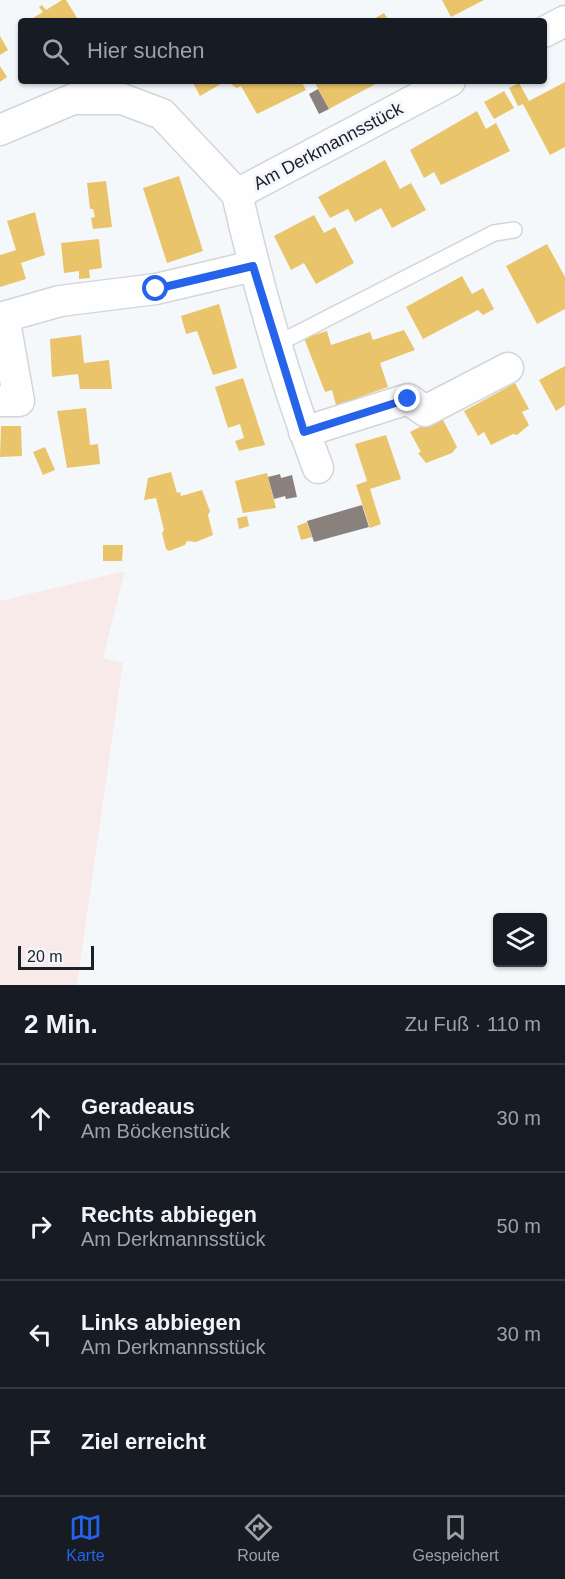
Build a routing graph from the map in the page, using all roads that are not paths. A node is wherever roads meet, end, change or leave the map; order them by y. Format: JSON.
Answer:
{"nodes":[{"id":1,"x":565,"y":21,"type":"edge"},
{"id":2,"x":547,"y":30,"type":"edge"},
{"id":3,"x":444,"y":84,"type":"edge"},
{"id":4,"x":0,"y":130,"type":"edge"},
{"id":5,"x":237,"y":194,"type":"junction"},
{"id":6,"x":514,"y":230,"type":"dead end"},
{"id":7,"x":253,"y":266,"type":"junction"},
{"id":8,"x":2,"y":317,"type":"edge"},
{"id":9,"x":277,"y":344,"type":"junction"},
{"id":10,"x":508,"y":368,"type":"dead end"},
{"id":11,"x":0,"y":401,"type":"edge"},
{"id":12,"x":304,"y":432,"type":"junction"},
{"id":13,"x":318,"y":468,"type":"dead end"}],
"edges":[{"from":1,"to":2,"type":"street"},
{"from":3,"to":5,"type":"street","name":"Am Derkmannsstück"},
{"from":4,"to":5,"type":"street","name":"Am Derkmannsstück"},
{"from":5,"to":7,"type":"street","name":"Am Derkmannsstück"},
{"from":6,"to":9,"type":"lane"},
{"from":7,"to":8,"type":"street"},
{"from":7,"to":9,"type":"street","name":"Am Derkmannsstück"},
{"from":8,"to":11,"type":"street"},
{"from":9,"to":12,"type":"street","name":"Am Derkmannsstück"},
{"from":10,"to":12,"type":"street"},
{"from":12,"to":13,"type":"street","name":"Am Derkmannsstück"}]}
